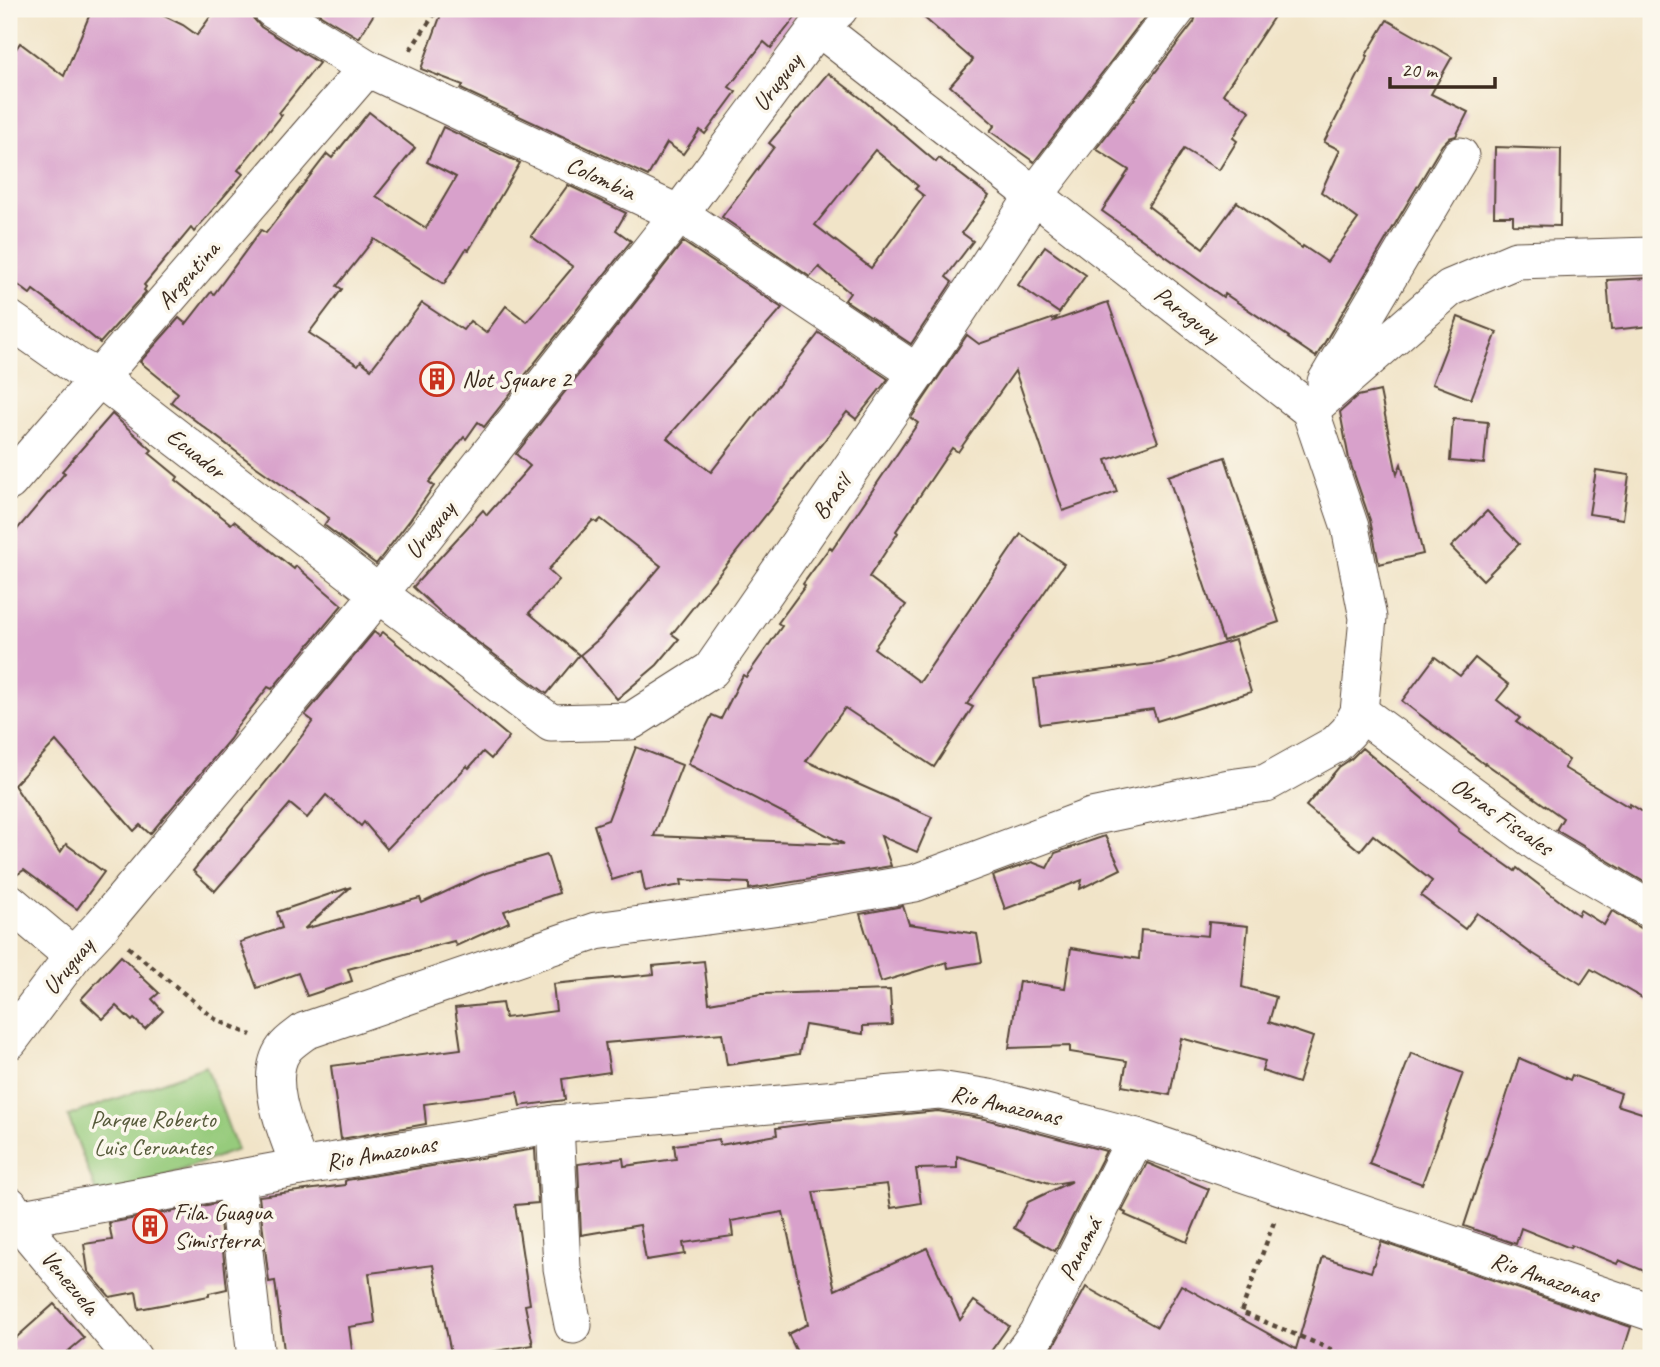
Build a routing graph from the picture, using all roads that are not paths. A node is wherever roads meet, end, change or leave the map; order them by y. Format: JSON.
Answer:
{"nodes":[{"id":1,"x":272,"y":9,"type":"edge"},
{"id":2,"x":1177,"y":9,"type":"edge"},
{"id":3,"x":828,"y":18,"type":"edge"},
{"id":4,"x":367,"y":68,"type":"junction"},
{"id":5,"x":1460,"y":156,"type":"dead end"},
{"id":6,"x":1034,"y":196,"type":"junction"},
{"id":7,"x":679,"y":215,"type":"junction"},
{"id":8,"x":1651,"y":256,"type":"edge"},
{"id":9,"x":9,"y":319,"type":"edge"},
{"id":10,"x":917,"y":373,"type":"junction"},
{"id":11,"x":99,"y":378,"type":"junction"},
{"id":12,"x":1310,"y":410,"type":"junction"},
{"id":13,"x":9,"y":482,"type":"edge"},
{"id":14,"x":379,"y":594,"type":"junction"},
{"id":15,"x":1359,"y":712,"type":"junction"},
{"id":16,"x":9,"y":902,"type":"edge"},
{"id":17,"x":1651,"y":910,"type":"edge"},
{"id":18,"x":74,"y":956,"type":"junction"},
{"id":19,"x":9,"y":1041,"type":"edge"},
{"id":20,"x":555,"y":1124,"type":"junction"},
{"id":21,"x":1136,"y":1137,"type":"junction"},
{"id":22,"x":300,"y":1167,"type":"junction"},
{"id":23,"x":236,"y":1179,"type":"junction"},
{"id":24,"x":13,"y":1212,"type":"edge"},
{"id":25,"x":1651,"y":1312,"type":"edge"},
{"id":26,"x":573,"y":1325,"type":"dead end"},
{"id":27,"x":133,"y":1358,"type":"edge"},
{"id":28,"x":256,"y":1358,"type":"edge"},
{"id":29,"x":1019,"y":1358,"type":"edge"}],
"edges":[{"from":1,"to":4,"type":"street","name":"Colombia"},
{"from":2,"to":6,"type":"street","name":"Brasil"},
{"from":3,"to":6,"type":"street","name":"Paraguay"},
{"from":3,"to":7,"type":"street","name":"Uruguay"},
{"from":4,"to":7,"type":"street","name":"Colombia"},
{"from":4,"to":11,"type":"street","name":"Argentina"},
{"from":5,"to":12,"type":"street"},
{"from":6,"to":10,"type":"street","name":"Brasil"},
{"from":6,"to":12,"type":"street","name":"Paraguay"},
{"from":7,"to":10,"type":"street","name":"Colombia"},
{"from":7,"to":14,"type":"street","name":"Uruguay"},
{"from":8,"to":12,"type":"street"},
{"from":9,"to":11,"type":"street","name":"Ecuador"},
{"from":10,"to":14,"type":"street","name":"Brasil"},
{"from":11,"to":13,"type":"street","name":"Argentina"},
{"from":11,"to":14,"type":"street","name":"Ecuador"},
{"from":12,"to":15,"type":"street"},
{"from":14,"to":18,"type":"street","name":"Uruguay"},
{"from":15,"to":17,"type":"street","name":"Obras Fiscales"},
{"from":15,"to":22,"type":"street","name":"Rio Amazonas"},
{"from":16,"to":18,"type":"street"},
{"from":18,"to":19,"type":"street","name":"Uruguay"},
{"from":20,"to":21,"type":"street","name":"Rio Amazonas"},
{"from":20,"to":22,"type":"street","name":"Rio Amazonas"},
{"from":20,"to":26,"type":"street"},
{"from":21,"to":25,"type":"street","name":"Rio Amazonas"},
{"from":21,"to":29,"type":"street","name":"Panamá"},
{"from":22,"to":23,"type":"street"},
{"from":23,"to":24,"type":"street"},
{"from":23,"to":28,"type":"street"},
{"from":24,"to":27,"type":"street","name":"Venezuela"}]}
